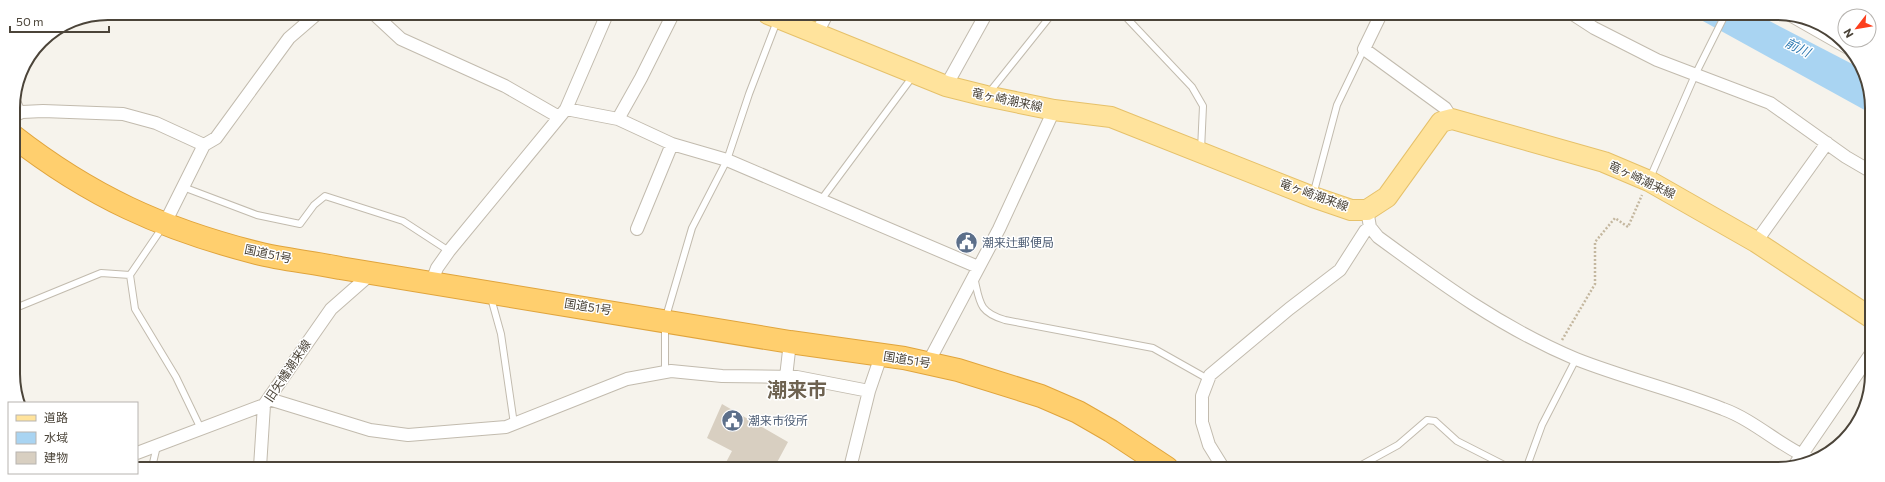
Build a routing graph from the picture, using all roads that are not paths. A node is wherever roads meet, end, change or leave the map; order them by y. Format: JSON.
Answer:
{"nodes":[{"id":1,"x":310,"y":20,"type":"edge"},
{"id":2,"x":381,"y":20,"type":"edge"},
{"id":3,"x":604,"y":20,"type":"edge"},
{"id":4,"x":670,"y":20,"type":"edge"},
{"id":5,"x":772,"y":20,"type":"edge"},
{"id":6,"x":783,"y":20,"type":"edge"},
{"id":7,"x":824,"y":20,"type":"edge"},
{"id":8,"x":983,"y":20,"type":"edge"},
{"id":9,"x":1047,"y":20,"type":"edge"},
{"id":10,"x":1129,"y":20,"type":"edge"},
{"id":11,"x":1378,"y":20,"type":"edge"},
{"id":12,"x":1582,"y":20,"type":"edge"},
{"id":13,"x":1723,"y":20,"type":"edge"},
{"id":14,"x":1812,"y":28,"type":"edge"},
{"id":15,"x":817,"y":33,"type":"junction"},
{"id":16,"x":1829,"y":37,"type":"edge"},
{"id":17,"x":1364,"y":49,"type":"junction"},
{"id":18,"x":914,"y":74,"type":"junction"},
{"id":19,"x":1695,"y":75,"type":"junction"},
{"id":20,"x":946,"y":86,"type":"junction"},
{"id":21,"x":986,"y":96,"type":"junction"},
{"id":22,"x":1054,"y":110,"type":"junction"},
{"id":23,"x":562,"y":113,"type":"junction"},
{"id":24,"x":20,"y":114,"type":"edge"},
{"id":25,"x":618,"y":119,"type":"junction"},
{"id":26,"x":1452,"y":119,"type":"junction"},
{"id":27,"x":20,"y":141,"type":"edge"},
{"id":28,"x":1827,"y":143,"type":"junction"},
{"id":29,"x":672,"y":144,"type":"junction"},
{"id":30,"x":204,"y":145,"type":"junction"},
{"id":31,"x":1201,"y":151,"type":"junction"},
{"id":32,"x":727,"y":160,"type":"junction"},
{"id":33,"x":1865,"y":168,"type":"edge"},
{"id":34,"x":1649,"y":181,"type":"junction"},
{"id":35,"x":183,"y":187,"type":"junction"},
{"id":36,"x":1313,"y":197,"type":"junction"},
{"id":37,"x":821,"y":200,"type":"junction"},
{"id":38,"x":1368,"y":218,"type":"junction"},
{"id":39,"x":164,"y":225,"type":"junction"},
{"id":40,"x":637,"y":229,"type":"dead end"},
{"id":41,"x":1756,"y":242,"type":"junction"},
{"id":42,"x":449,"y":251,"type":"junction"},
{"id":43,"x":976,"y":271,"type":"junction"},
{"id":44,"x":372,"y":273,"type":"junction"},
{"id":45,"x":130,"y":275,"type":"junction"},
{"id":46,"x":432,"y":282,"type":"junction"},
{"id":47,"x":489,"y":291,"type":"junction"},
{"id":48,"x":20,"y":306,"type":"edge"},
{"id":49,"x":1865,"y":314,"type":"edge"},
{"id":50,"x":665,"y":320,"type":"junction"},
{"id":51,"x":790,"y":342,"type":"junction"},
{"id":52,"x":881,"y":356,"type":"junction"},
{"id":53,"x":1576,"y":359,"type":"junction"},
{"id":54,"x":1865,"y":362,"type":"edge"},
{"id":55,"x":928,"y":363,"type":"junction"},
{"id":56,"x":665,"y":372,"type":"junction"},
{"id":57,"x":786,"y":377,"type":"junction"},
{"id":58,"x":1208,"y":379,"type":"junction"},
{"id":59,"x":869,"y":391,"type":"junction"},
{"id":60,"x":267,"y":402,"type":"junction"},
{"id":61,"x":514,"y":424,"type":"junction"},
{"id":62,"x":201,"y":429,"type":"junction"},
{"id":63,"x":157,"y":446,"type":"junction"},
{"id":64,"x":138,"y":453,"type":"edge"},
{"id":65,"x":1801,"y":456,"type":"junction"},
{"id":66,"x":1804,"y":457,"type":"edge"},
{"id":67,"x":1799,"y":459,"type":"edge"},
{"id":68,"x":153,"y":462,"type":"edge"},
{"id":69,"x":261,"y":462,"type":"edge"},
{"id":70,"x":851,"y":462,"type":"edge"},
{"id":71,"x":1158,"y":462,"type":"edge"},
{"id":72,"x":1220,"y":462,"type":"edge"},
{"id":73,"x":1367,"y":462,"type":"edge"},
{"id":74,"x":1500,"y":462,"type":"edge"},
{"id":75,"x":1529,"y":462,"type":"edge"}],
"edges":[{"from":1,"to":30,"type":"street"},
{"from":2,"to":23,"type":"street"},
{"from":3,"to":23,"type":"street"},
{"from":4,"to":25,"type":"street"},
{"from":5,"to":32,"type":"lane"},
{"from":6,"to":15,"type":"main road","name":"竜ヶ崎潮来線"},
{"from":7,"to":15,"type":"street"},
{"from":8,"to":20,"type":"street"},
{"from":9,"to":21,"type":"lane"},
{"from":10,"to":31,"type":"lane"},
{"from":11,"to":17,"type":"street"},
{"from":12,"to":19,"type":"street"},
{"from":13,"to":19,"type":"lane"},
{"from":14,"to":16,"type":"street"},
{"from":15,"to":18,"type":"main road","name":"竜ヶ崎潮来線"},
{"from":17,"to":26,"type":"street"},
{"from":17,"to":36,"type":"lane"},
{"from":18,"to":20,"type":"main road","name":"竜ヶ崎潮来線"},
{"from":18,"to":37,"type":"lane"},
{"from":19,"to":28,"type":"street"},
{"from":19,"to":34,"type":"lane"},
{"from":20,"to":21,"type":"main road","name":"竜ヶ崎潮来線"},
{"from":21,"to":22,"type":"main road","name":"竜ヶ崎潮来線"},
{"from":22,"to":31,"type":"main road","name":"竜ヶ崎潮来線"},
{"from":22,"to":43,"type":"street"},
{"from":23,"to":25,"type":"street"},
{"from":23,"to":42,"type":"street"},
{"from":24,"to":30,"type":"street"},
{"from":25,"to":29,"type":"street"},
{"from":26,"to":34,"type":"main road","name":"竜ヶ崎潮来線"},
{"from":26,"to":38,"type":"main road"},
{"from":27,"to":39,"type":"highway","name":"国道51号"},
{"from":28,"to":33,"type":"street"},
{"from":28,"to":41,"type":"street"},
{"from":29,"to":32,"type":"street"},
{"from":29,"to":40,"type":"street"},
{"from":30,"to":35,"type":"street"},
{"from":31,"to":36,"type":"main road","name":"竜ヶ崎潮来線"},
{"from":32,"to":37,"type":"street"},
{"from":32,"to":50,"type":"lane"},
{"from":34,"to":41,"type":"main road","name":"竜ヶ崎潮来線"},
{"from":35,"to":39,"type":"street"},
{"from":35,"to":42,"type":"lane"},
{"from":36,"to":38,"type":"main road","name":"竜ヶ崎潮来線"},
{"from":37,"to":43,"type":"street"},
{"from":38,"to":53,"type":"street"},
{"from":38,"to":58,"type":"street"},
{"from":39,"to":44,"type":"highway","name":"国道51号"},
{"from":39,"to":45,"type":"lane"},
{"from":41,"to":49,"type":"main road","name":"竜ヶ崎潮来線"},
{"from":42,"to":46,"type":"street"},
{"from":43,"to":55,"type":"street"},
{"from":43,"to":58,"type":"lane"},
{"from":44,"to":46,"type":"highway","name":"国道51号"},
{"from":44,"to":60,"type":"street","name":"旧矢幡潮来線"},
{"from":45,"to":48,"type":"lane"},
{"from":45,"to":62,"type":"lane"},
{"from":46,"to":47,"type":"highway","name":"国道51号"},
{"from":47,"to":50,"type":"highway","name":"国道51号"},
{"from":47,"to":61,"type":"lane"},
{"from":50,"to":51,"type":"highway","name":"国道51号"},
{"from":50,"to":56,"type":"lane"},
{"from":51,"to":52,"type":"highway","name":"国道51号"},
{"from":51,"to":57,"type":"street"},
{"from":52,"to":55,"type":"highway","name":"国道51号"},
{"from":52,"to":59,"type":"street"},
{"from":53,"to":65,"type":"street"},
{"from":53,"to":75,"type":"lane"},
{"from":54,"to":65,"type":"street"},
{"from":55,"to":71,"type":"highway","name":"国道51号"},
{"from":56,"to":57,"type":"street"},
{"from":56,"to":61,"type":"street"},
{"from":57,"to":59,"type":"street"},
{"from":58,"to":72,"type":"street"},
{"from":59,"to":70,"type":"street"},
{"from":60,"to":61,"type":"street"},
{"from":60,"to":62,"type":"street","name":"旧矢幡潮来線"},
{"from":60,"to":69,"type":"street"},
{"from":62,"to":63,"type":"street","name":"旧矢幡潮来線"},
{"from":63,"to":64,"type":"street","name":"旧矢幡潮来線"},
{"from":63,"to":68,"type":"lane"},
{"from":65,"to":66,"type":"street"},
{"from":65,"to":67,"type":"street"},
{"from":73,"to":74,"type":"lane"}]}
